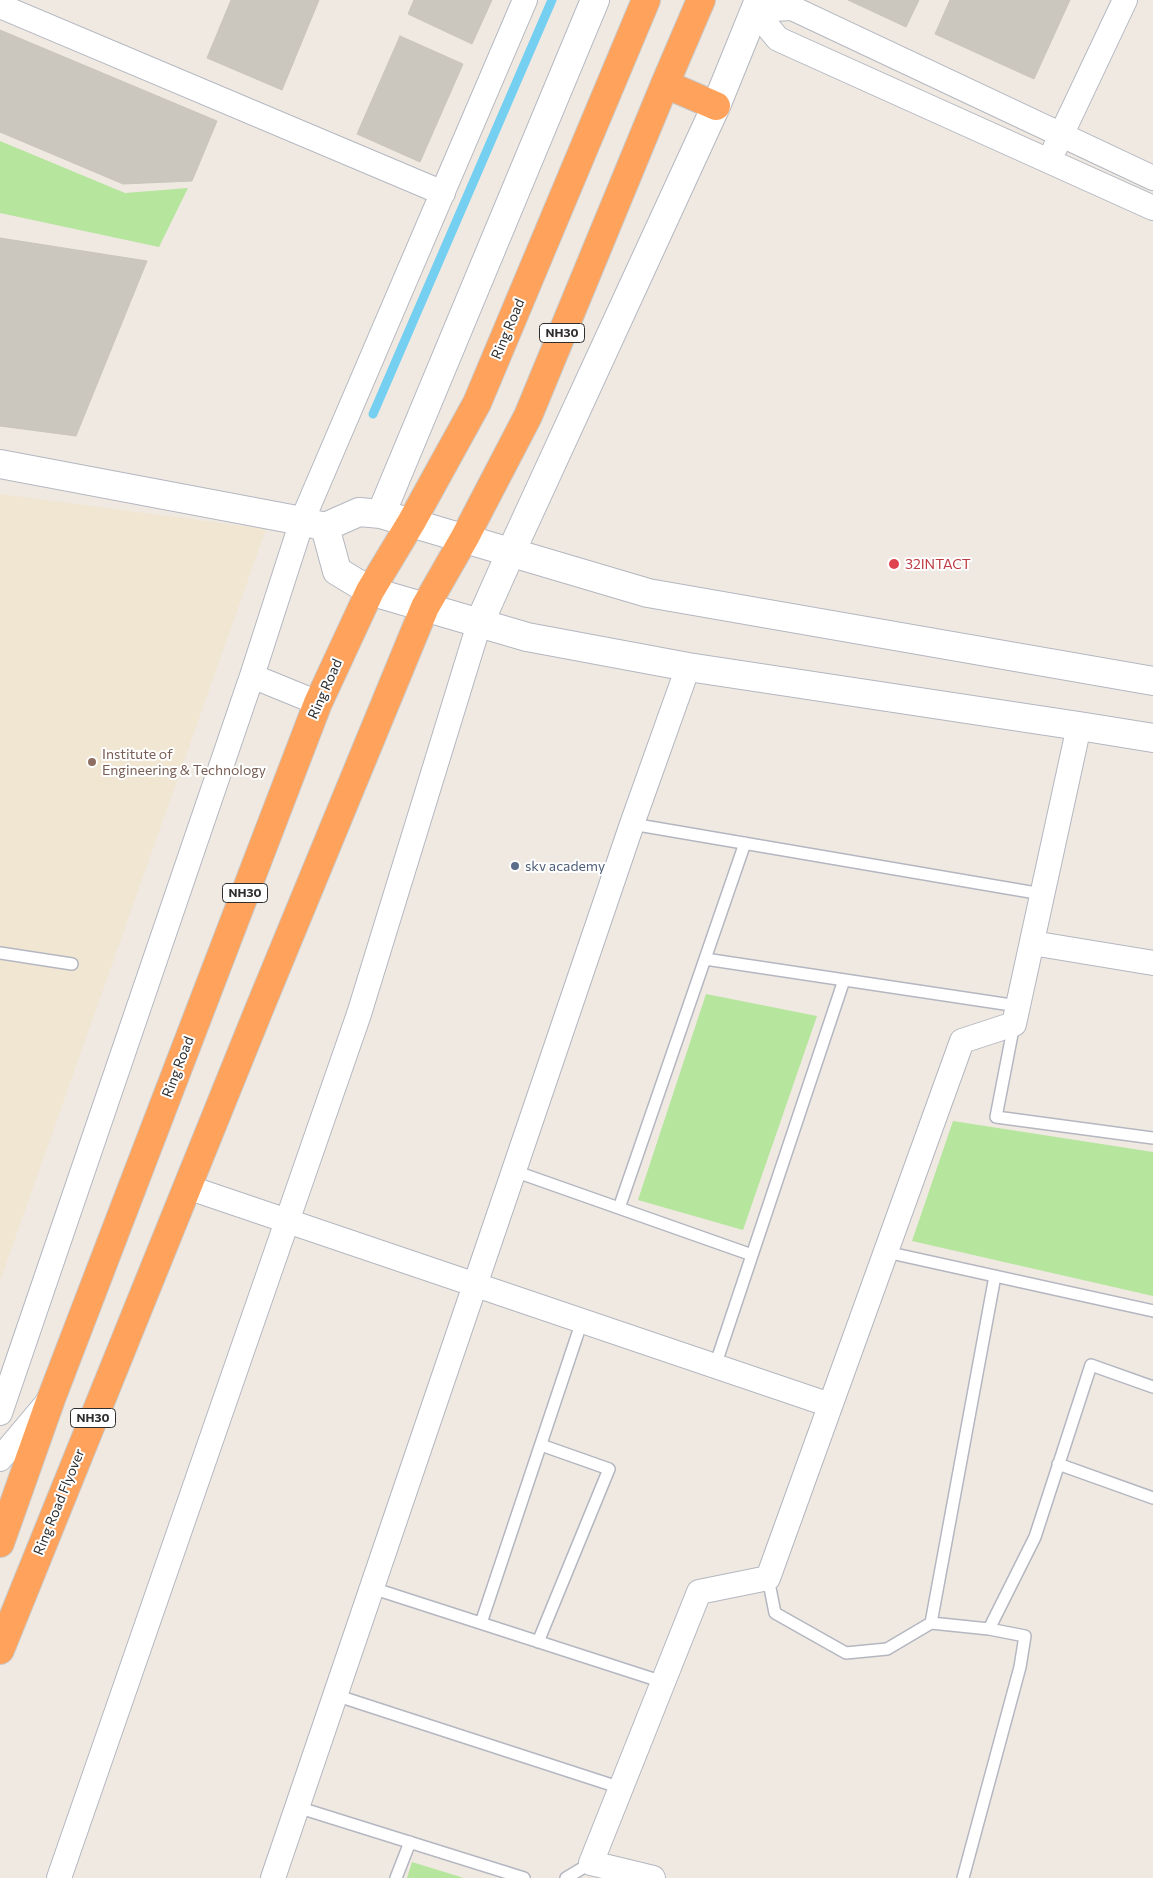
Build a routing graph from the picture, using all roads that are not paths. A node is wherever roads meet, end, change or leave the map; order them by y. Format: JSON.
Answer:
{"nodes":[{"id":1,"x":525,"y":0,"type":"edge"},
{"id":2,"x":595,"y":0,"type":"edge"},
{"id":3,"x":646,"y":0,"type":"edge"},
{"id":4,"x":701,"y":0,"type":"edge"},
{"id":5,"x":1125,"y":0,"type":"edge"},
{"id":6,"x":757,"y":5,"type":"edge"},
{"id":7,"x":0,"y":6,"type":"edge"},
{"id":8,"x":664,"y":84,"type":"junction"},
{"id":9,"x":716,"y":106,"type":"junction"},
{"id":10,"x":1062,"y":135,"type":"junction"},
{"id":11,"x":1049,"y":161,"type":"junction"},
{"id":12,"x":1153,"y":178,"type":"edge"},
{"id":13,"x":443,"y":193,"type":"junction"},
{"id":14,"x":1153,"y":208,"type":"edge"},
{"id":15,"x":0,"y":464,"type":"edge"},
{"id":16,"x":382,"y":514,"type":"junction"},
{"id":17,"x":412,"y":521,"type":"junction"},
{"id":18,"x":314,"y":524,"type":"junction"},
{"id":19,"x":465,"y":538,"type":"junction"},
{"id":20,"x":511,"y":552,"type":"junction"},
{"id":21,"x":370,"y":591,"type":"junction"},
{"id":22,"x":425,"y":607,"type":"junction"},
{"id":23,"x":480,"y":624,"type":"junction"},
{"id":24,"x":688,"y":667,"type":"junction"},
{"id":25,"x":252,"y":676,"type":"junction"},
{"id":26,"x":1153,"y":681,"type":"edge"},
{"id":27,"x":318,"y":703,"type":"junction"},
{"id":28,"x":1079,"y":726,"type":"junction"},
{"id":29,"x":1153,"y":738,"type":"edge"},
{"id":30,"x":632,"y":824,"type":"junction"},
{"id":31,"x":745,"y":843,"type":"junction"},
{"id":32,"x":1042,"y":894,"type":"junction"},
{"id":33,"x":1032,"y":943,"type":"junction"},
{"id":34,"x":0,"y":953,"type":"edge"},
{"id":35,"x":705,"y":960,"type":"junction"},
{"id":36,"x":1153,"y":963,"type":"edge"},
{"id":37,"x":72,"y":964,"type":"dead end"},
{"id":38,"x":844,"y":980,"type":"junction"},
{"id":39,"x":1016,"y":1015,"type":"junction"},
{"id":40,"x":1153,"y":1138,"type":"edge"},
{"id":41,"x":514,"y":1171,"type":"junction"},
{"id":42,"x":187,"y":1187,"type":"junction"},
{"id":43,"x":619,"y":1208,"type":"junction"},
{"id":44,"x":287,"y":1222,"type":"junction"},
{"id":45,"x":886,"y":1252,"type":"junction"},
{"id":46,"x":752,"y":1255,"type":"junction"},
{"id":47,"x":995,"y":1276,"type":"junction"},
{"id":48,"x":476,"y":1286,"type":"junction"},
{"id":49,"x":1153,"y":1311,"type":"edge"},
{"id":50,"x":582,"y":1322,"type":"junction"},
{"id":51,"x":715,"y":1366,"type":"junction"},
{"id":52,"x":1153,"y":1387,"type":"edge"},
{"id":53,"x":50,"y":1399,"type":"junction"},
{"id":54,"x":830,"y":1405,"type":"junction"},
{"id":55,"x":0,"y":1413,"type":"edge"},
{"id":56,"x":540,"y":1445,"type":"junction"},
{"id":57,"x":0,"y":1459,"type":"edge"},
{"id":58,"x":1058,"y":1464,"type":"junction"},
{"id":59,"x":1153,"y":1498,"type":"edge"},
{"id":60,"x":0,"y":1543,"type":"edge"},
{"id":61,"x":768,"y":1578,"type":"junction"},
{"id":62,"x":372,"y":1588,"type":"junction"},
{"id":63,"x":481,"y":1623,"type":"junction"},
{"id":64,"x":931,"y":1623,"type":"junction"},
{"id":65,"x":989,"y":1629,"type":"junction"},
{"id":66,"x":538,"y":1642,"type":"junction"},
{"id":67,"x":0,"y":1650,"type":"edge"},
{"id":68,"x":663,"y":1682,"type":"junction"},
{"id":69,"x":335,"y":1695,"type":"junction"},
{"id":70,"x":621,"y":1788,"type":"junction"},
{"id":71,"x":297,"y":1806,"type":"junction"},
{"id":72,"x":410,"y":1842,"type":"junction"},
{"id":73,"x":591,"y":1863,"type":"junction"},
{"id":74,"x":59,"y":1878,"type":"edge"},
{"id":75,"x":273,"y":1878,"type":"edge"},
{"id":76,"x":396,"y":1878,"type":"edge"},
{"id":77,"x":524,"y":1878,"type":"edge"},
{"id":78,"x":566,"y":1878,"type":"edge"},
{"id":79,"x":653,"y":1878,"type":"edge"},
{"id":80,"x":963,"y":1878,"type":"edge"}],
"edges":[{"from":1,"to":13,"type":"street"},
{"from":2,"to":16,"type":"street"},
{"from":3,"to":17,"type":"highway","name":"Ring Road","number":"NH30"},
{"from":4,"to":8,"type":"highway","number":"NH30"},
{"from":5,"to":10,"type":"street"},
{"from":6,"to":9,"type":"street"},
{"from":6,"to":10,"type":"street"},
{"from":6,"to":11,"type":"street"},
{"from":7,"to":13,"type":"street"},
{"from":8,"to":9,"type":"highway"},
{"from":8,"to":19,"type":"highway","number":"NH30"},
{"from":9,"to":20,"type":"street"},
{"from":10,"to":11,"type":"street"},
{"from":10,"to":12,"type":"street"},
{"from":11,"to":14,"type":"street"},
{"from":13,"to":18,"type":"street"},
{"from":15,"to":18,"type":"street"},
{"from":16,"to":17,"type":"street"},
{"from":16,"to":18,"type":"street"},
{"from":17,"to":19,"type":"street"},
{"from":17,"to":21,"type":"highway","name":"Ring Road","number":"NH30"},
{"from":18,"to":21,"type":"street"},
{"from":18,"to":25,"type":"street"},
{"from":19,"to":20,"type":"street"},
{"from":19,"to":22,"type":"highway","number":"NH30"},
{"from":20,"to":23,"type":"street"},
{"from":20,"to":26,"type":"street"},
{"from":21,"to":22,"type":"street"},
{"from":21,"to":27,"type":"highway","name":"Ring Road","number":"NH30"},
{"from":22,"to":23,"type":"street"},
{"from":22,"to":42,"type":"highway","number":"NH30"},
{"from":23,"to":24,"type":"street"},
{"from":23,"to":44,"type":"street"},
{"from":24,"to":28,"type":"street"},
{"from":24,"to":30,"type":"street"},
{"from":25,"to":27,"type":"street"},
{"from":25,"to":55,"type":"street"},
{"from":27,"to":53,"type":"highway","name":"Ring Road","number":"NH30"},
{"from":28,"to":29,"type":"street"},
{"from":28,"to":32,"type":"street"},
{"from":30,"to":31,"type":"lane"},
{"from":30,"to":41,"type":"street"},
{"from":31,"to":32,"type":"lane"},
{"from":31,"to":35,"type":"lane"},
{"from":32,"to":33,"type":"street"},
{"from":33,"to":36,"type":"street"},
{"from":33,"to":39,"type":"street"},
{"from":34,"to":37,"type":"lane"},
{"from":35,"to":38,"type":"lane"},
{"from":35,"to":43,"type":"lane"},
{"from":38,"to":39,"type":"lane"},
{"from":38,"to":46,"type":"lane"},
{"from":39,"to":40,"type":"lane"},
{"from":39,"to":45,"type":"street"},
{"from":41,"to":43,"type":"lane"},
{"from":41,"to":48,"type":"street"},
{"from":42,"to":44,"type":"street"},
{"from":42,"to":67,"type":"highway","name":"Ring Road Flyover","number":"NH30"},
{"from":43,"to":46,"type":"lane"},
{"from":44,"to":48,"type":"street"},
{"from":44,"to":74,"type":"street"},
{"from":45,"to":47,"type":"lane"},
{"from":45,"to":54,"type":"street"},
{"from":46,"to":51,"type":"lane"},
{"from":47,"to":49,"type":"lane"},
{"from":47,"to":64,"type":"lane"},
{"from":48,"to":50,"type":"street"},
{"from":48,"to":62,"type":"street"},
{"from":50,"to":51,"type":"street"},
{"from":50,"to":56,"type":"lane"},
{"from":51,"to":54,"type":"street"},
{"from":52,"to":58,"type":"lane"},
{"from":53,"to":57,"type":"street"},
{"from":53,"to":60,"type":"highway","number":"NH30"},
{"from":54,"to":61,"type":"street"},
{"from":56,"to":63,"type":"lane"},
{"from":56,"to":66,"type":"lane"},
{"from":58,"to":59,"type":"lane"},
{"from":58,"to":65,"type":"lane"},
{"from":61,"to":64,"type":"lane"},
{"from":61,"to":68,"type":"street"},
{"from":62,"to":63,"type":"lane"},
{"from":62,"to":69,"type":"street"},
{"from":63,"to":66,"type":"lane"},
{"from":64,"to":65,"type":"lane"},
{"from":65,"to":80,"type":"lane"},
{"from":66,"to":68,"type":"lane"},
{"from":68,"to":70,"type":"street"},
{"from":69,"to":70,"type":"lane"},
{"from":69,"to":71,"type":"street"},
{"from":70,"to":73,"type":"street"},
{"from":71,"to":72,"type":"lane"},
{"from":71,"to":75,"type":"street"},
{"from":72,"to":76,"type":"lane"},
{"from":72,"to":77,"type":"lane"},
{"from":73,"to":78,"type":"lane"},
{"from":73,"to":79,"type":"street"}]}
